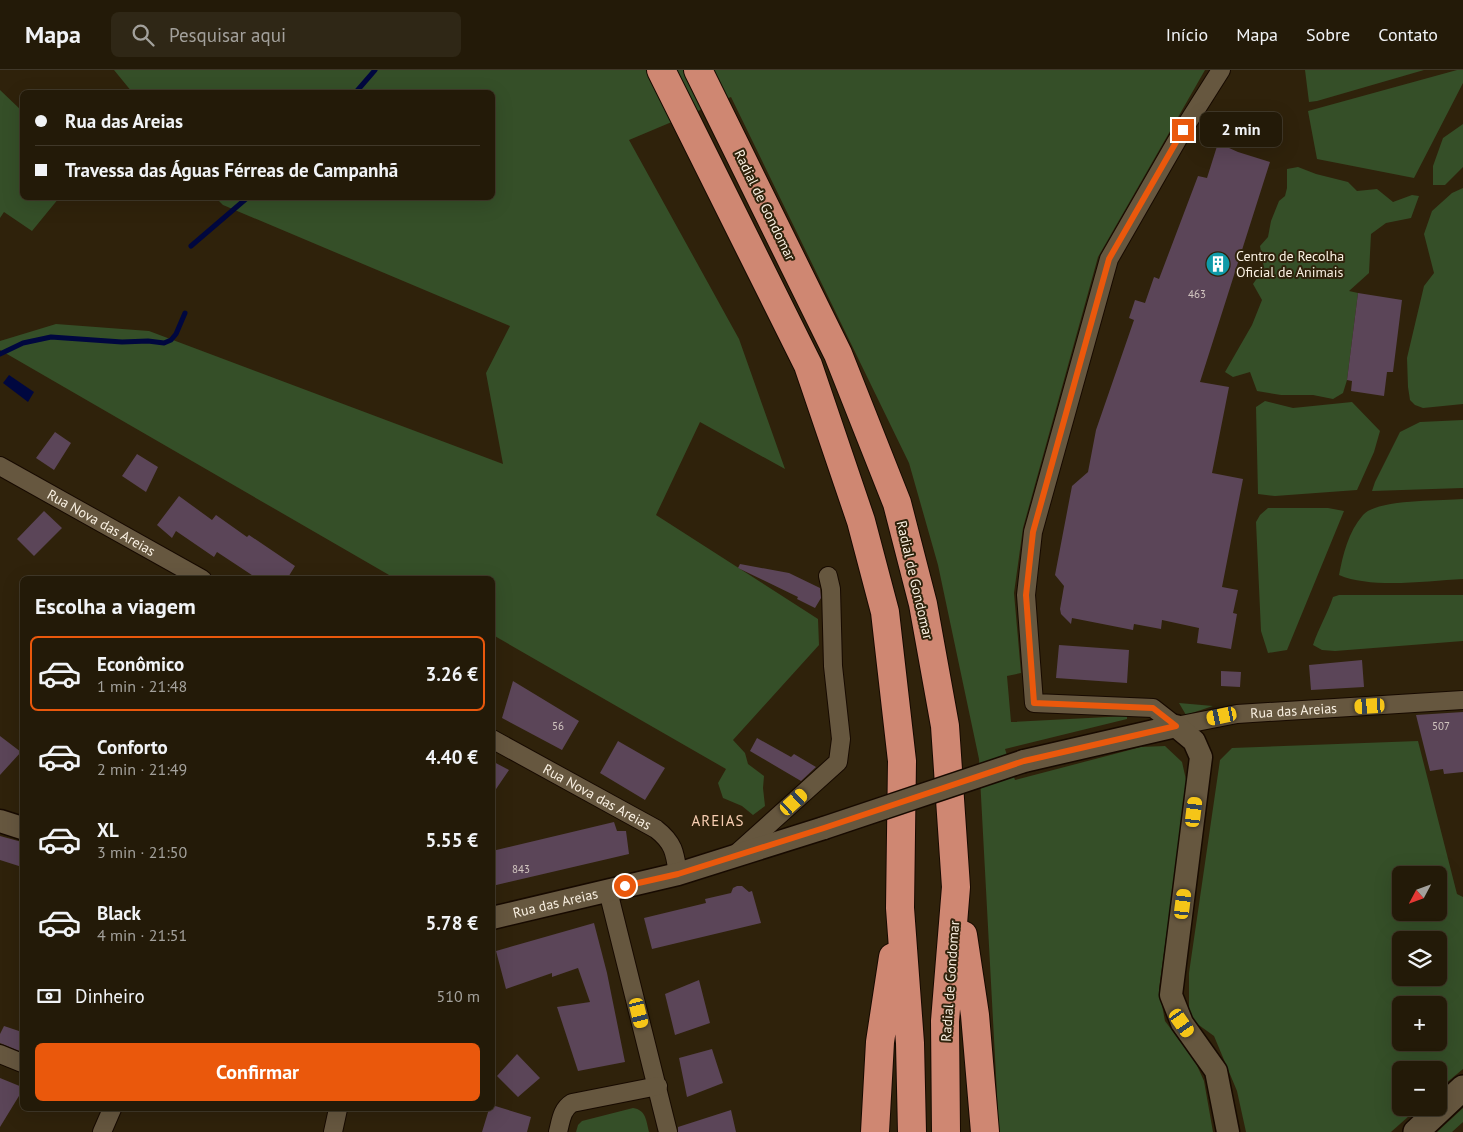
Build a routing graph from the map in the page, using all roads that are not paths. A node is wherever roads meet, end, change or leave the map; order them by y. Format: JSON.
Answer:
{"nodes":[{"id":1,"x":661,"y":70,"type":"edge"},
{"id":2,"x":698,"y":70,"type":"edge"},
{"id":3,"x":1221,"y":70,"type":"edge"},
{"id":4,"x":0,"y":466,"type":"edge"},
{"id":5,"x":197,"y":576,"type":"edge"},
{"id":6,"x":828,"y":576,"type":"dead end"},
{"id":7,"x":1463,"y":700,"type":"edge"},
{"id":8,"x":1176,"y":726,"type":"junction"},
{"id":9,"x":495,"y":741,"type":"edge"},
{"id":10,"x":0,"y":821,"type":"edge"},
{"id":11,"x":20,"y":827,"type":"edge"},
{"id":12,"x":735,"y":855,"type":"junction"},
{"id":13,"x":678,"y":874,"type":"junction"},
{"id":14,"x":956,"y":887,"type":"junction"},
{"id":15,"x":608,"y":891,"type":"junction"},
{"id":16,"x":900,"y":908,"type":"junction"},
{"id":17,"x":495,"y":917,"type":"edge"},
{"id":18,"x":0,"y":1054,"type":"edge"},
{"id":19,"x":20,"y":1062,"type":"edge"},
{"id":20,"x":658,"y":1086,"type":"junction"},
{"id":21,"x":1463,"y":1088,"type":"edge"},
{"id":22,"x":111,"y":1111,"type":"edge"},
{"id":23,"x":338,"y":1111,"type":"edge"},
{"id":24,"x":946,"y":1122,"type":"edge"},
{"id":25,"x":912,"y":1125,"type":"edge"},
{"id":26,"x":102,"y":1132,"type":"edge"},
{"id":27,"x":333,"y":1132,"type":"edge"},
{"id":28,"x":558,"y":1132,"type":"edge"},
{"id":29,"x":668,"y":1132,"type":"edge"},
{"id":30,"x":875,"y":1132,"type":"edge"},
{"id":31,"x":985,"y":1132,"type":"edge"},
{"id":32,"x":1228,"y":1132,"type":"edge"},
{"id":33,"x":1416,"y":1132,"type":"edge"}],
"edges":[{"from":1,"to":16,"type":"highway"},
{"from":2,"to":14,"type":"highway","name":"Radial de Gondomar"},
{"from":3,"to":8,"type":"street"},
{"from":4,"to":5,"type":"street","name":"Rua Nova das Areias"},
{"from":6,"to":12,"type":"street"},
{"from":7,"to":8,"type":"street","name":"Rua das Areias"},
{"from":8,"to":12,"type":"street","name":"Rua das Areias","bridge":true},
{"from":8,"to":32,"type":"street"},
{"from":9,"to":13,"type":"street","name":"Rua Nova das Areias"},
{"from":10,"to":11,"type":"street"},
{"from":12,"to":13,"type":"street","name":"Rua das Areias"},
{"from":13,"to":15,"type":"street","name":"Rua das Areias"},
{"from":14,"to":24,"type":"highway","name":"Radial de Gondomar"},
{"from":14,"to":31,"type":"highway"},
{"from":15,"to":17,"type":"street","name":"Rua das Areias"},
{"from":15,"to":20,"type":"street"},
{"from":16,"to":25,"type":"highway"},
{"from":16,"to":30,"type":"highway"},
{"from":18,"to":19,"type":"street"},
{"from":20,"to":28,"type":"street"},
{"from":20,"to":29,"type":"street"},
{"from":21,"to":33,"type":"main road"},
{"from":22,"to":26,"type":"street"},
{"from":23,"to":27,"type":"street"}]}
